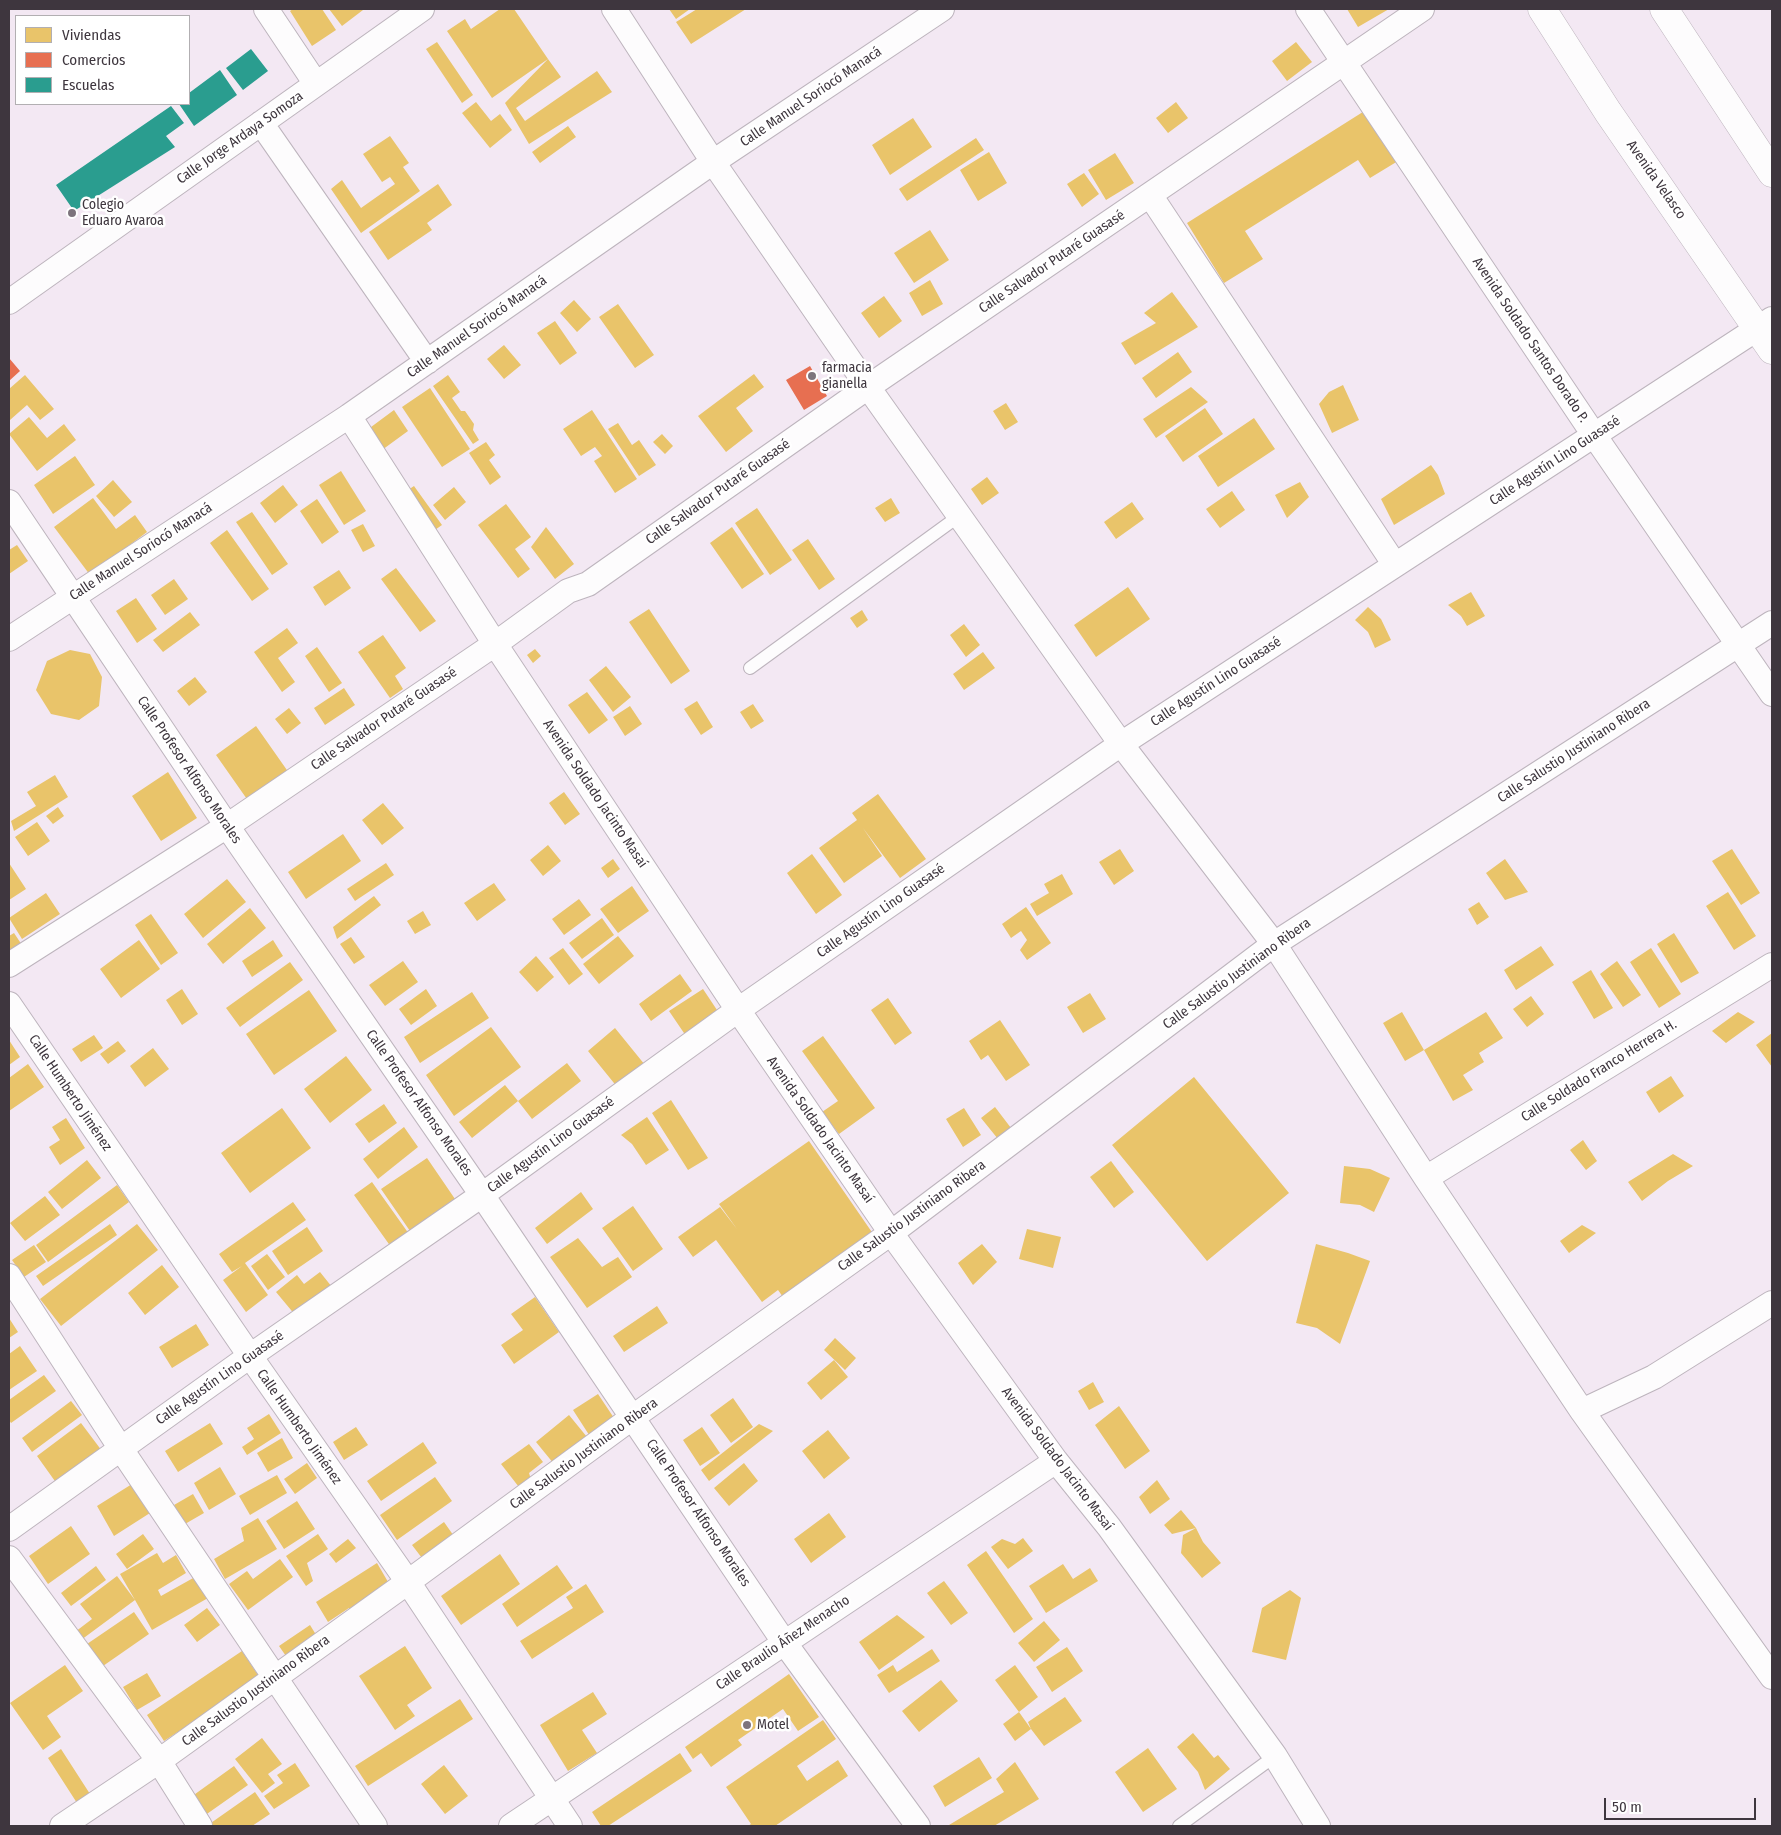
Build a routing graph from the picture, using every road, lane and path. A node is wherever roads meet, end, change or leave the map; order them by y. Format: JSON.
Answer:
{"nodes":[{"id":1,"x":266,"y":9,"type":"edge"},
{"id":2,"x":422,"y":9,"type":"edge"},
{"id":3,"x":614,"y":9,"type":"edge"},
{"id":4,"x":942,"y":9,"type":"edge"},
{"id":5,"x":1308,"y":9,"type":"edge"},
{"id":6,"x":1422,"y":9,"type":"edge"},
{"id":7,"x":1542,"y":9,"type":"edge"},
{"id":8,"x":1664,"y":9,"type":"edge"},
{"id":9,"x":1344,"y":62,"type":"junction"},
{"id":10,"x":316,"y":84,"type":"junction"},
{"id":11,"x":261,"y":123,"type":"junction"},
{"id":12,"x":713,"y":162,"type":"junction"},
{"id":13,"x":1772,"y":174,"type":"edge"},
{"id":14,"x":1150,"y":195,"type":"junction"},
{"id":15,"x":9,"y":302,"type":"edge"},
{"id":16,"x":1768,"y":332,"type":"edge"},
{"id":17,"x":427,"y":362,"type":"junction"},
{"id":18,"x":868,"y":387,"type":"junction"},
{"id":19,"x":349,"y":416,"type":"junction"},
{"id":20,"x":1594,"y":435,"type":"junction"},
{"id":21,"x":9,"y":502,"type":"edge"},
{"id":22,"x":959,"y":516,"type":"junction"},
{"id":23,"x":1395,"y":565,"type":"junction"},
{"id":24,"x":73,"y":596,"type":"junction"},
{"id":25,"x":1772,"y":623,"type":"edge"},
{"id":26,"x":9,"y":639,"type":"edge"},
{"id":27,"x":495,"y":644,"type":"junction"},
{"id":28,"x":1739,"y":646,"type":"junction"},
{"id":29,"x":750,"y":668,"type":"dead end"},
{"id":30,"x":1772,"y":694,"type":"edge"},
{"id":31,"x":1121,"y":744,"type":"junction"},
{"id":32,"x":227,"y":826,"type":"junction"},
{"id":33,"x":1274,"y":944,"type":"junction"},
{"id":34,"x":9,"y":965,"type":"edge"},
{"id":35,"x":1772,"y":965,"type":"edge"},
{"id":36,"x":9,"y":1004,"type":"edge"},
{"id":37,"x":738,"y":1010,"type":"junction"},
{"id":38,"x":1426,"y":1178,"type":"junction"},
{"id":39,"x":482,"y":1195,"type":"junction"},
{"id":40,"x":891,"y":1233,"type":"junction"},
{"id":41,"x":9,"y":1276,"type":"edge"},
{"id":42,"x":1772,"y":1303,"type":"edge"},
{"id":43,"x":250,"y":1356,"type":"junction"},
{"id":44,"x":1582,"y":1411,"type":"junction"},
{"id":45,"x":633,"y":1417,"type":"junction"},
{"id":46,"x":121,"y":1449,"type":"junction"},
{"id":47,"x":1056,"y":1461,"type":"junction"},
{"id":48,"x":9,"y":1529,"type":"edge"},
{"id":49,"x":9,"y":1558,"type":"edge"},
{"id":50,"x":408,"y":1582,"type":"junction"},
{"id":51,"x":784,"y":1642,"type":"junction"},
{"id":52,"x":276,"y":1677,"type":"junction"},
{"id":53,"x":1772,"y":1677,"type":"edge"},
{"id":54,"x":1275,"y":1756,"type":"junction"},
{"id":55,"x":159,"y":1761,"type":"junction"},
{"id":56,"x":552,"y":1798,"type":"junction"},
{"id":57,"x":62,"y":1826,"type":"edge"},
{"id":58,"x":200,"y":1826,"type":"edge"},
{"id":59,"x":375,"y":1826,"type":"edge"},
{"id":60,"x":511,"y":1826,"type":"edge"},
{"id":61,"x":570,"y":1826,"type":"edge"},
{"id":62,"x":918,"y":1826,"type":"edge"},
{"id":63,"x":1179,"y":1826,"type":"edge"},
{"id":64,"x":1318,"y":1826,"type":"edge"}],
"edges":[{"from":1,"to":10,"type":"street"},
{"from":2,"to":10,"type":"street","name":"Calle Jorge Ardaya Somoza"},
{"from":3,"to":12,"type":"street"},
{"from":4,"to":12,"type":"street","name":"Calle Manuel Soriocó Manacá"},
{"from":5,"to":9,"type":"street","name":"Avenida Soldado Santos Dorado P."},
{"from":6,"to":9,"type":"street","name":"Calle Salvador Putaré Guasasé"},
{"from":7,"to":16,"type":"street","name":"Avenida Velasco"},
{"from":8,"to":13,"type":"street"},
{"from":9,"to":14,"type":"street","name":"Calle Salvador Putaré Guasasé"},
{"from":9,"to":20,"type":"street","name":"Avenida Soldado Santos Dorado P."},
{"from":10,"to":11,"type":"street","name":"Calle Jorge Ardaya Somoza"},
{"from":11,"to":15,"type":"street","name":"Calle Jorge Ardaya Somoza"},
{"from":11,"to":17,"type":"street"},
{"from":12,"to":17,"type":"street","name":"Calle Manuel Soriocó Manacá"},
{"from":12,"to":18,"type":"street"},
{"from":14,"to":18,"type":"street","name":"Calle Salvador Putaré Guasasé"},
{"from":14,"to":23,"type":"street"},
{"from":16,"to":20,"type":"street","name":"Calle Agustín Lino Guasasé"},
{"from":17,"to":19,"type":"street","name":"Calle Manuel Soriocó Manacá"},
{"from":18,"to":22,"type":"street"},
{"from":18,"to":27,"type":"street","name":"Calle Salvador Putaré Guasasé"},
{"from":19,"to":24,"type":"street","name":"Calle Manuel Soriocó Manacá"},
{"from":19,"to":27,"type":"street","name":"Avenida Soldado Jacinto Masaí"},
{"from":20,"to":23,"type":"street","name":"Calle Agustín Lino Guasasé"},
{"from":20,"to":28,"type":"street","name":"Avenida Soldado Santos Dorado P."},
{"from":21,"to":24,"type":"street","name":"Calle Profesor Alfonso Morales"},
{"from":22,"to":29,"type":"lane"},
{"from":22,"to":31,"type":"street"},
{"from":23,"to":31,"type":"street","name":"Calle Agustín Lino Guasasé"},
{"from":24,"to":26,"type":"street","name":"Calle Manuel Soriocó Manacá"},
{"from":24,"to":32,"type":"street","name":"Calle Profesor Alfonso Morales"},
{"from":25,"to":28,"type":"street","name":"Calle Salustio Justiniano Ribera"},
{"from":27,"to":32,"type":"street","name":"Calle Salvador Putaré Guasasé"},
{"from":27,"to":37,"type":"street","name":"Avenida Soldado Jacinto Masaí"},
{"from":28,"to":30,"type":"street","name":"Avenida Soldado Santos Dorado P."},
{"from":28,"to":33,"type":"street","name":"Calle Salustio Justiniano Ribera"},
{"from":31,"to":33,"type":"street"},
{"from":31,"to":37,"type":"street","name":"Calle Agustín Lino Guasasé"},
{"from":32,"to":34,"type":"street","name":"Calle Salvador Putaré Guasasé"},
{"from":32,"to":39,"type":"street","name":"Calle Profesor Alfonso Morales"},
{"from":33,"to":38,"type":"street"},
{"from":33,"to":40,"type":"street","name":"Calle Salustio Justiniano Ribera"},
{"from":35,"to":38,"type":"street","name":"Calle Soldado Franco Herrera H."},
{"from":36,"to":43,"type":"street","name":"Calle Humberto Jiménez"},
{"from":37,"to":39,"type":"street","name":"Calle Agustín Lino Guasasé"},
{"from":37,"to":40,"type":"street","name":"Avenida Soldado Jacinto Masaí"},
{"from":38,"to":44,"type":"street"},
{"from":39,"to":43,"type":"street","name":"Calle Agustín Lino Guasasé"},
{"from":39,"to":45,"type":"street","name":"Calle Profesor Alfonso Morales"},
{"from":40,"to":45,"type":"street","name":"Calle Salustio Justiniano Ribera"},
{"from":40,"to":47,"type":"street","name":"Avenida Soldado Jacinto Masaí"},
{"from":41,"to":46,"type":"street"},
{"from":42,"to":44,"type":"street"},
{"from":43,"to":46,"type":"street","name":"Calle Agustín Lino Guasasé"},
{"from":43,"to":50,"type":"street","name":"Calle Humberto Jiménez"},
{"from":44,"to":53,"type":"street"},
{"from":45,"to":50,"type":"street","name":"Calle Salustio Justiniano Ribera"},
{"from":45,"to":51,"type":"street","name":"Calle Profesor Alfonso Morales"},
{"from":46,"to":48,"type":"street","name":"Calle Agustín Lino Guasasé"},
{"from":46,"to":52,"type":"street"},
{"from":47,"to":51,"type":"street","name":"Calle Braulio Áñez Menacho"},
{"from":47,"to":54,"type":"street","name":"Avenida Soldado Jacinto Masaí"},
{"from":49,"to":55,"type":"street"},
{"from":50,"to":52,"type":"street","name":"Calle Salustio Justiniano Ribera"},
{"from":50,"to":56,"type":"street","name":"Calle Humberto Jiménez"},
{"from":51,"to":56,"type":"street","name":"Calle Braulio Áñez Menacho"},
{"from":51,"to":62,"type":"street","name":"Calle Profesor Alfonso Morales"},
{"from":52,"to":55,"type":"street","name":"Calle Salustio Justiniano Ribera"},
{"from":52,"to":59,"type":"street"},
{"from":54,"to":63,"type":"lane"},
{"from":54,"to":64,"type":"street","name":"Avenida Soldado Jacinto Masaí"},
{"from":55,"to":57,"type":"street","name":"Calle Salustio Justiniano Ribera"},
{"from":55,"to":58,"type":"street"},
{"from":56,"to":60,"type":"street","name":"Calle Braulio Áñez Menacho"},
{"from":56,"to":61,"type":"street","name":"Calle Humberto Jiménez"}]}
